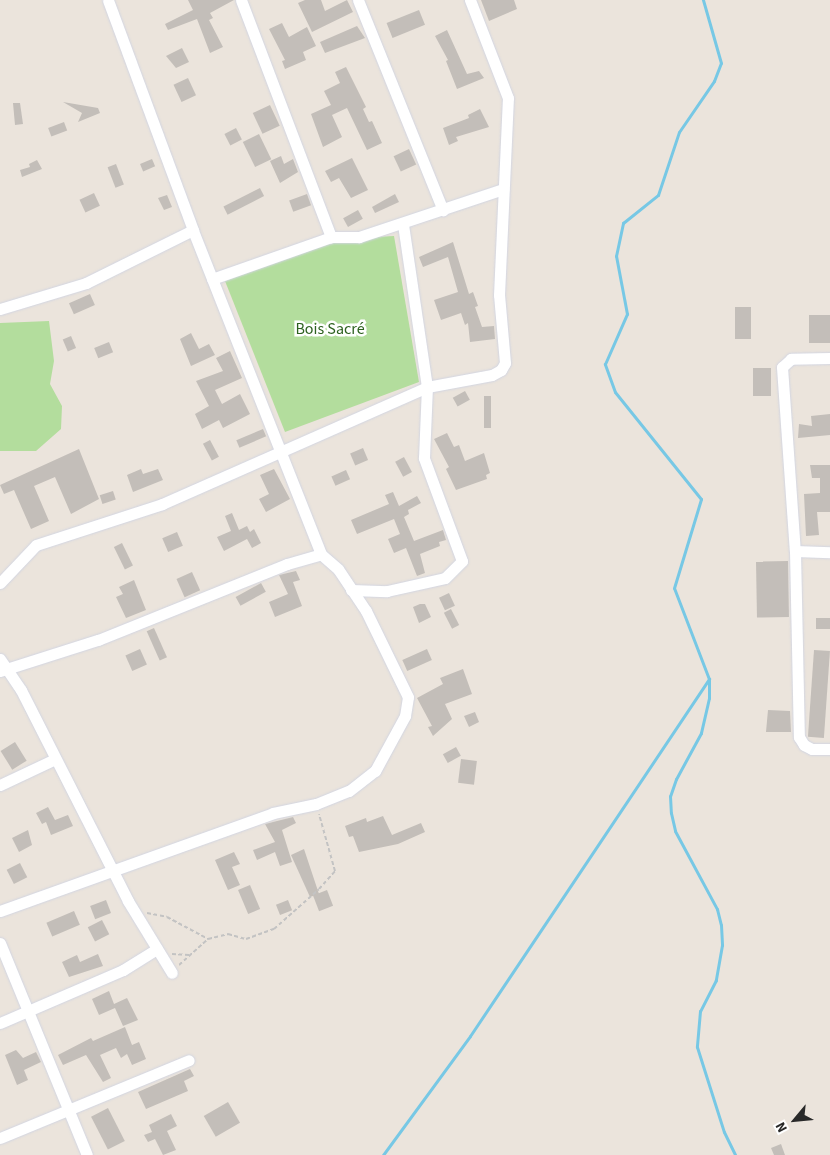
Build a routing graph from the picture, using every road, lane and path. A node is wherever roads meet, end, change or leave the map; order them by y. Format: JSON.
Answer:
{"nodes":[{"id":1,"x":108,"y":0,"type":"edge"},
{"id":2,"x":242,"y":0,"type":"edge"},
{"id":3,"x":358,"y":0,"type":"edge"},
{"id":4,"x":470,"y":0,"type":"edge"},
{"id":5,"x":503,"y":189,"type":"junction"},
{"id":6,"x":443,"y":210,"type":"junction"},
{"id":7,"x":403,"y":225,"type":"junction"},
{"id":8,"x":192,"y":230,"type":"junction"},
{"id":9,"x":331,"y":237,"type":"junction"},
{"id":10,"x":212,"y":279,"type":"junction"},
{"id":11,"x":0,"y":309,"type":"edge"},
{"id":12,"x":830,"y":358,"type":"edge"},
{"id":13,"x":427,"y":387,"type":"junction"},
{"id":14,"x":279,"y":450,"type":"junction"},
{"id":15,"x":795,"y":551,"type":"junction"},
{"id":16,"x":830,"y":552,"type":"edge"},
{"id":17,"x":321,"y":554,"type":"junction"},
{"id":18,"x":0,"y":583,"type":"edge"},
{"id":19,"x":351,"y":590,"type":"junction"},
{"id":20,"x":1,"y":666,"type":"edge"},
{"id":21,"x":830,"y":749,"type":"edge"},
{"id":22,"x":55,"y":759,"type":"junction"},
{"id":23,"x":0,"y":785,"type":"edge"},
{"id":24,"x":316,"y":804,"type":"junction"},
{"id":25,"x":111,"y":869,"type":"junction"},
{"id":26,"x":0,"y":911,"type":"edge"},
{"id":27,"x":135,"y":915,"type":"junction"},
{"id":28,"x":208,"y":939,"type":"junction"},
{"id":29,"x":0,"y":943,"type":"edge"},
{"id":30,"x":157,"y":949,"type":"junction"},
{"id":31,"x":172,"y":972,"type":"joint"},
{"id":32,"x":30,"y":1011,"type":"junction"},
{"id":33,"x":0,"y":1024,"type":"edge"},
{"id":34,"x":189,"y":1060,"type":"dead end"},
{"id":35,"x":70,"y":1111,"type":"junction"},
{"id":36,"x":0,"y":1138,"type":"edge"},
{"id":37,"x":87,"y":1155,"type":"edge"}],
"edges":[{"from":1,"to":8,"type":"street"},
{"from":2,"to":9,"type":"street"},
{"from":3,"to":6,"type":"street"},
{"from":4,"to":5,"type":"street"},
{"from":5,"to":6,"type":"street"},
{"from":5,"to":13,"type":"street"},
{"from":6,"to":7,"type":"street"},
{"from":7,"to":9,"type":"street"},
{"from":7,"to":13,"type":"street"},
{"from":8,"to":10,"type":"street"},
{"from":8,"to":11,"type":"street"},
{"from":9,"to":10,"type":"street"},
{"from":10,"to":14,"type":"street"},
{"from":12,"to":15,"type":"street"},
{"from":13,"to":14,"type":"street"},
{"from":13,"to":19,"type":"street"},
{"from":14,"to":17,"type":"street"},
{"from":14,"to":18,"type":"street"},
{"from":15,"to":16,"type":"street"},
{"from":15,"to":21,"type":"street"},
{"from":17,"to":19,"type":"street"},
{"from":17,"to":20,"type":"street"},
{"from":19,"to":24,"type":"street"},
{"from":20,"to":22,"type":"street"},
{"from":22,"to":23,"type":"street"},
{"from":22,"to":25,"type":"street"},
{"from":24,"to":25,"type":"street"},
{"from":24,"to":28,"type":"path"},
{"from":25,"to":26,"type":"street"},
{"from":25,"to":27,"type":"street"},
{"from":27,"to":28,"type":"path"},
{"from":27,"to":30,"type":"street"},
{"from":28,"to":31,"type":"path"},
{"from":29,"to":32,"type":"street"},
{"from":30,"to":31,"type":"street"},
{"from":30,"to":32,"type":"street"},
{"from":32,"to":33,"type":"street"},
{"from":32,"to":35,"type":"street"},
{"from":34,"to":35,"type":"street"},
{"from":35,"to":36,"type":"street"},
{"from":35,"to":37,"type":"street"}]}
